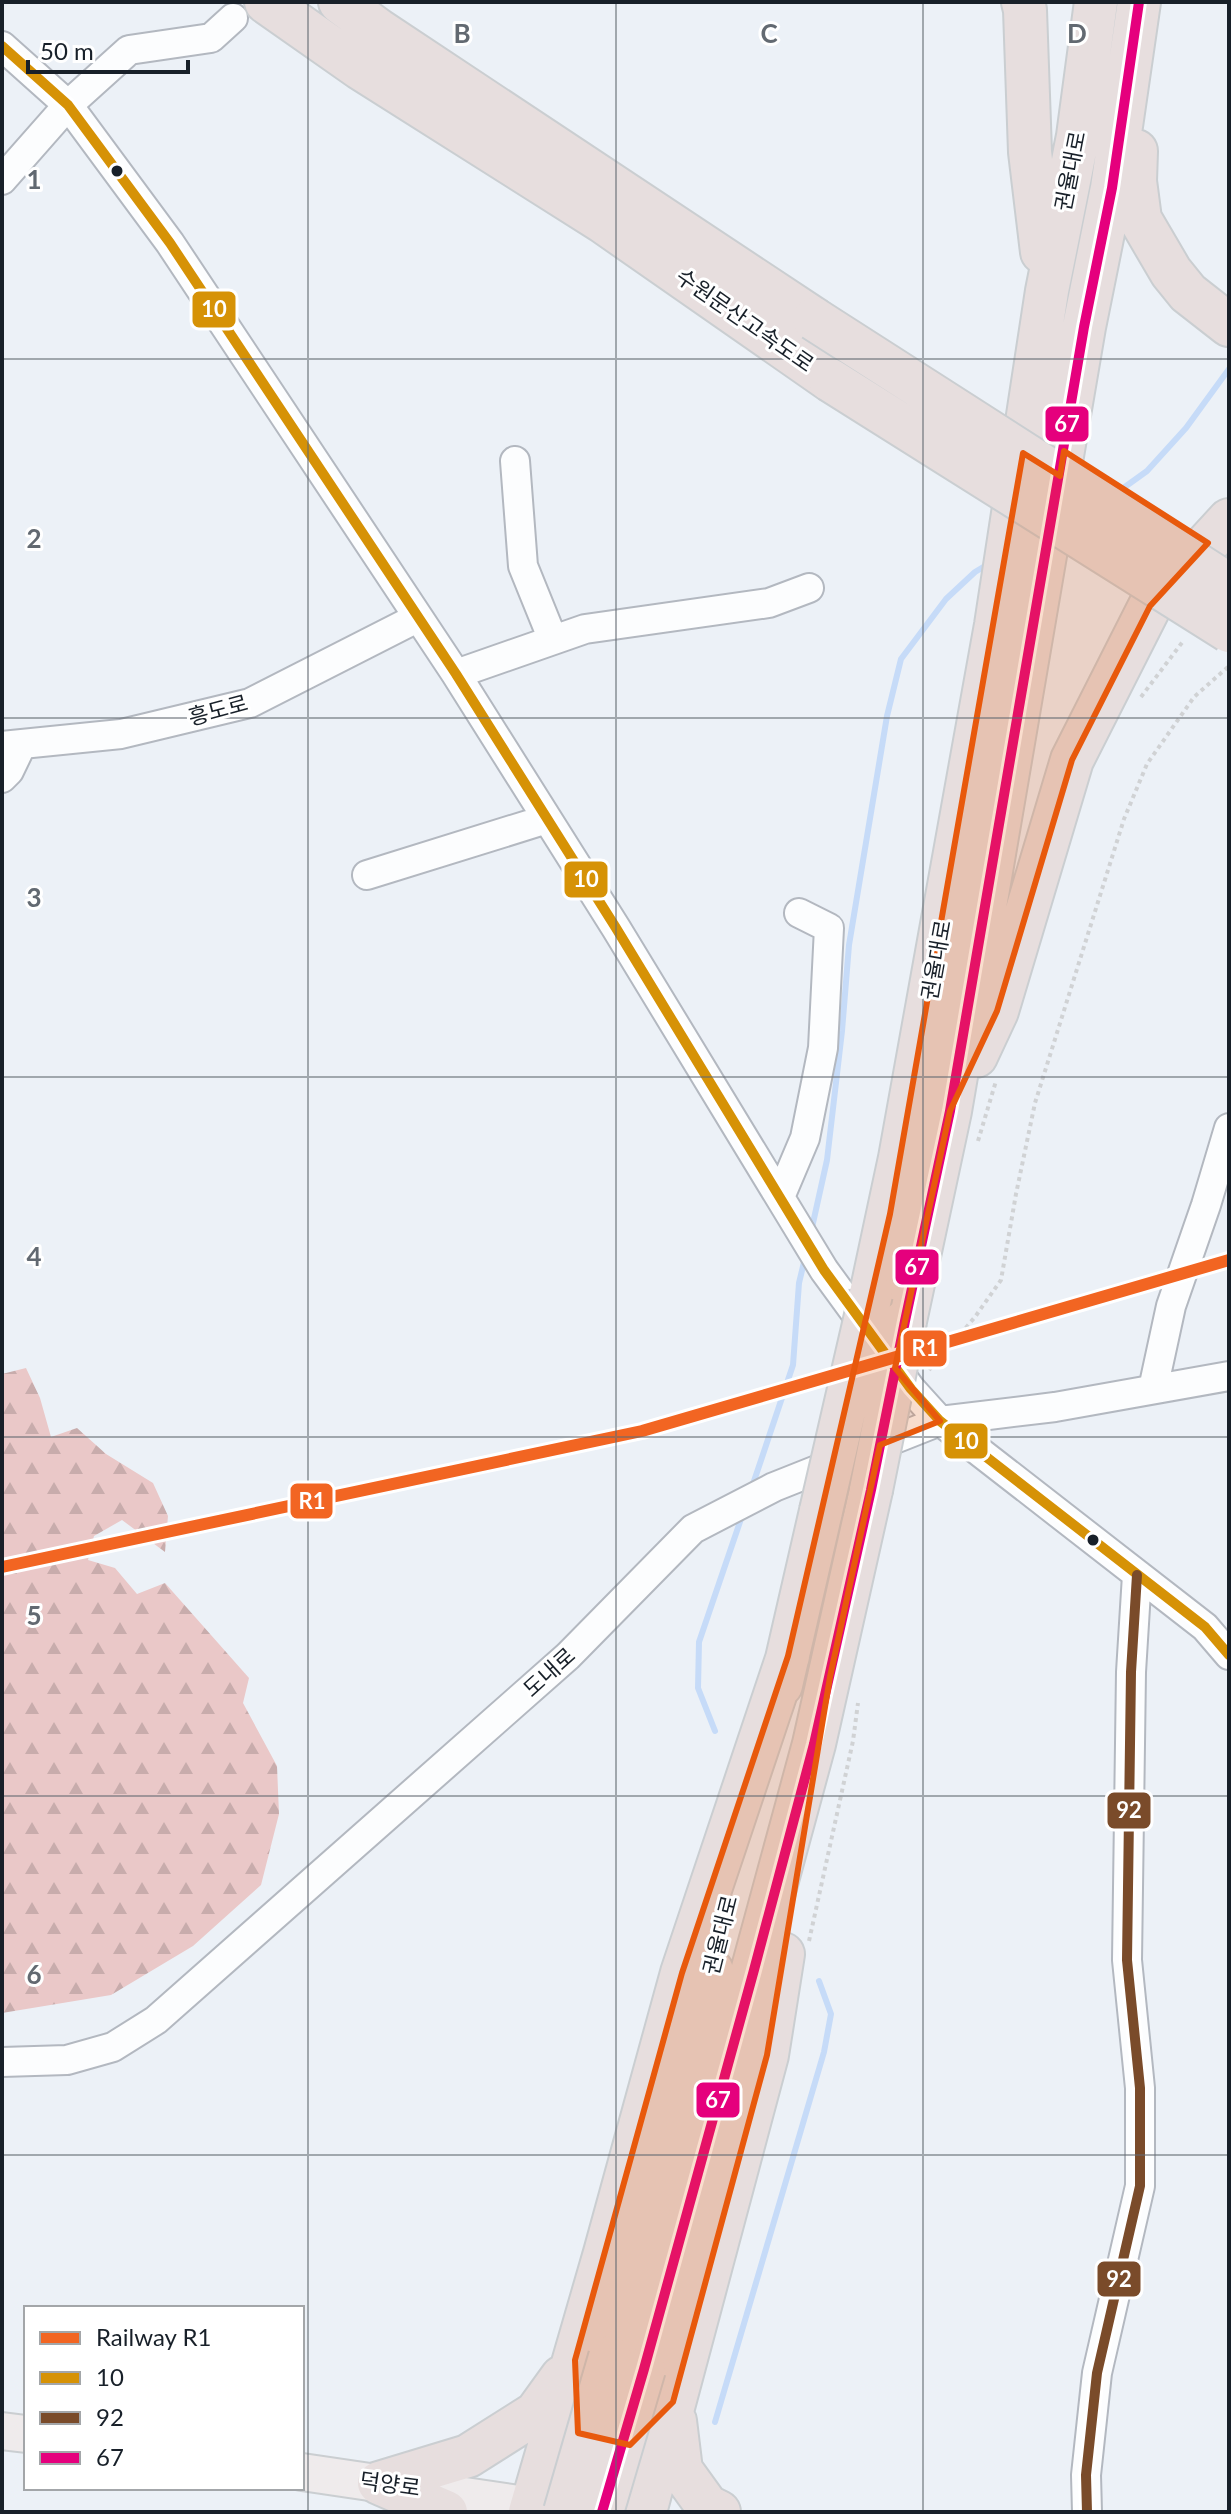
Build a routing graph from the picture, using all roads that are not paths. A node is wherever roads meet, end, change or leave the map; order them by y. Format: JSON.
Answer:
{"nodes":[{"id":1,"x":340,"y":2,"type":"edge"},
{"id":2,"x":373,"y":2,"type":"edge"},
{"id":3,"x":1023,"y":2,"type":"edge"},
{"id":4,"x":1096,"y":2,"type":"edge"},
{"id":5,"x":1141,"y":2,"type":"edge"},
{"id":6,"x":249,"y":10,"type":"edge"},
{"id":7,"x":2,"y":46,"type":"edge"},
{"id":8,"x":68,"y":105,"type":"junction"},
{"id":9,"x":2,"y":180,"type":"edge"},
{"id":10,"x":1047,"y":291,"type":"junction"},
{"id":11,"x":821,"y":309,"type":"junction"},
{"id":12,"x":1229,"y":325,"type":"edge"},
{"id":13,"x":515,"y":461,"type":"dead end"},
{"id":14,"x":1229,"y":520,"type":"edge"},
{"id":15,"x":1229,"y":557,"type":"edge"},
{"id":16,"x":1229,"y":585,"type":"edge"},
{"id":17,"x":809,"y":588,"type":"dead end"},
{"id":18,"x":417,"y":618,"type":"junction"},
{"id":19,"x":1229,"y":631,"type":"edge"},
{"id":20,"x":553,"y":640,"type":"junction"},
{"id":21,"x":456,"y":674,"type":"junction"},
{"id":22,"x":12,"y":745,"type":"edge"},
{"id":23,"x":2,"y":778,"type":"edge"},
{"id":24,"x":547,"y":819,"type":"junction"},
{"id":25,"x":367,"y":875,"type":"dead end"},
{"id":26,"x":799,"y":913,"type":"dead end"},
{"id":27,"x":950,"y":1111,"type":"junction"},
{"id":28,"x":1229,"y":1128,"type":"edge"},
{"id":29,"x":784,"y":1203,"type":"junction"},
{"id":30,"x":1229,"y":1376,"type":"edge"},
{"id":31,"x":1153,"y":1389,"type":"junction"},
{"id":32,"x":940,"y":1421,"type":"junction"},
{"id":33,"x":1137,"y":1575,"type":"junction"},
{"id":34,"x":1229,"y":1655,"type":"edge"},
{"id":35,"x":830,"y":1677,"type":"junction"},
{"id":36,"x":2,"y":2062,"type":"edge"},
{"id":37,"x":610,"y":2362,"type":"junction"},
{"id":38,"x":673,"y":2402,"type":"junction"},
{"id":39,"x":2,"y":2431,"type":"edge"},
{"id":40,"x":24,"y":2434,"type":"edge"},
{"id":41,"x":304,"y":2472,"type":"edge"},
{"id":42,"x":379,"y":2483,"type":"junction"},
{"id":43,"x":550,"y":2511,"type":"edge"},
{"id":44,"x":446,"y":2512,"type":"edge"},
{"id":45,"x":602,"y":2512,"type":"edge"},
{"id":46,"x":645,"y":2512,"type":"edge"},
{"id":47,"x":719,"y":2512,"type":"edge"},
{"id":48,"x":1087,"y":2512,"type":"edge"}],
"edges":[{"from":1,"to":11,"type":"highway","name":"수원문산고속도로"},
{"from":2,"to":11,"type":"highway"},
{"from":3,"to":10,"type":"highway"},
{"from":4,"to":10,"type":"highway","name":"권율대로"},
{"from":5,"to":12,"type":"highway"},
{"from":5,"to":27,"type":"highway","name":"권율대로","bridge":true},
{"from":6,"to":8,"type":"street"},
{"from":6,"to":19,"type":"highway","name":"수원문산고속도로","bridge":true},
{"from":7,"to":8,"type":"street"},
{"from":8,"to":9,"type":"street"},
{"from":8,"to":18,"type":"street"},
{"from":10,"to":37,"type":"highway","name":"권율대로","bridge":true},
{"from":11,"to":15,"type":"highway"},
{"from":11,"to":16,"type":"highway","name":"수원문산고속도로","bridge":true},
{"from":13,"to":20,"type":"street"},
{"from":14,"to":27,"type":"highway"},
{"from":17,"to":20,"type":"street"},
{"from":18,"to":21,"type":"street"},
{"from":18,"to":22,"type":"street","name":"흥도로"},
{"from":20,"to":21,"type":"street"},
{"from":21,"to":24,"type":"street"},
{"from":22,"to":23,"type":"street"},
{"from":24,"to":25,"type":"street"},
{"from":24,"to":29,"type":"street"},
{"from":26,"to":29,"type":"street"},
{"from":27,"to":35,"type":"highway","name":"권율대로","bridge":true},
{"from":28,"to":31,"type":"street"},
{"from":29,"to":32,"type":"street"},
{"from":30,"to":31,"type":"street","name":"도내로"},
{"from":31,"to":32,"type":"street","name":"도내로"},
{"from":32,"to":33,"type":"street"},
{"from":32,"to":36,"type":"street","name":"도내로"},
{"from":33,"to":34,"type":"street"},
{"from":33,"to":48,"type":"street"},
{"from":35,"to":37,"type":"highway","name":"권율대로"},
{"from":35,"to":38,"type":"highway"},
{"from":37,"to":38,"type":"highway"},
{"from":37,"to":42,"type":"highway"},
{"from":37,"to":43,"type":"highway","bridge":true},
{"from":37,"to":45,"type":"highway","bridge":true},
{"from":38,"to":46,"type":"highway"},
{"from":38,"to":47,"type":"highway"},
{"from":39,"to":40,"type":"main road"},
{"from":41,"to":42,"type":"main road","name":"덕양로"},
{"from":42,"to":43,"type":"main road","name":"덕양로"},
{"from":42,"to":44,"type":"highway"}]}
